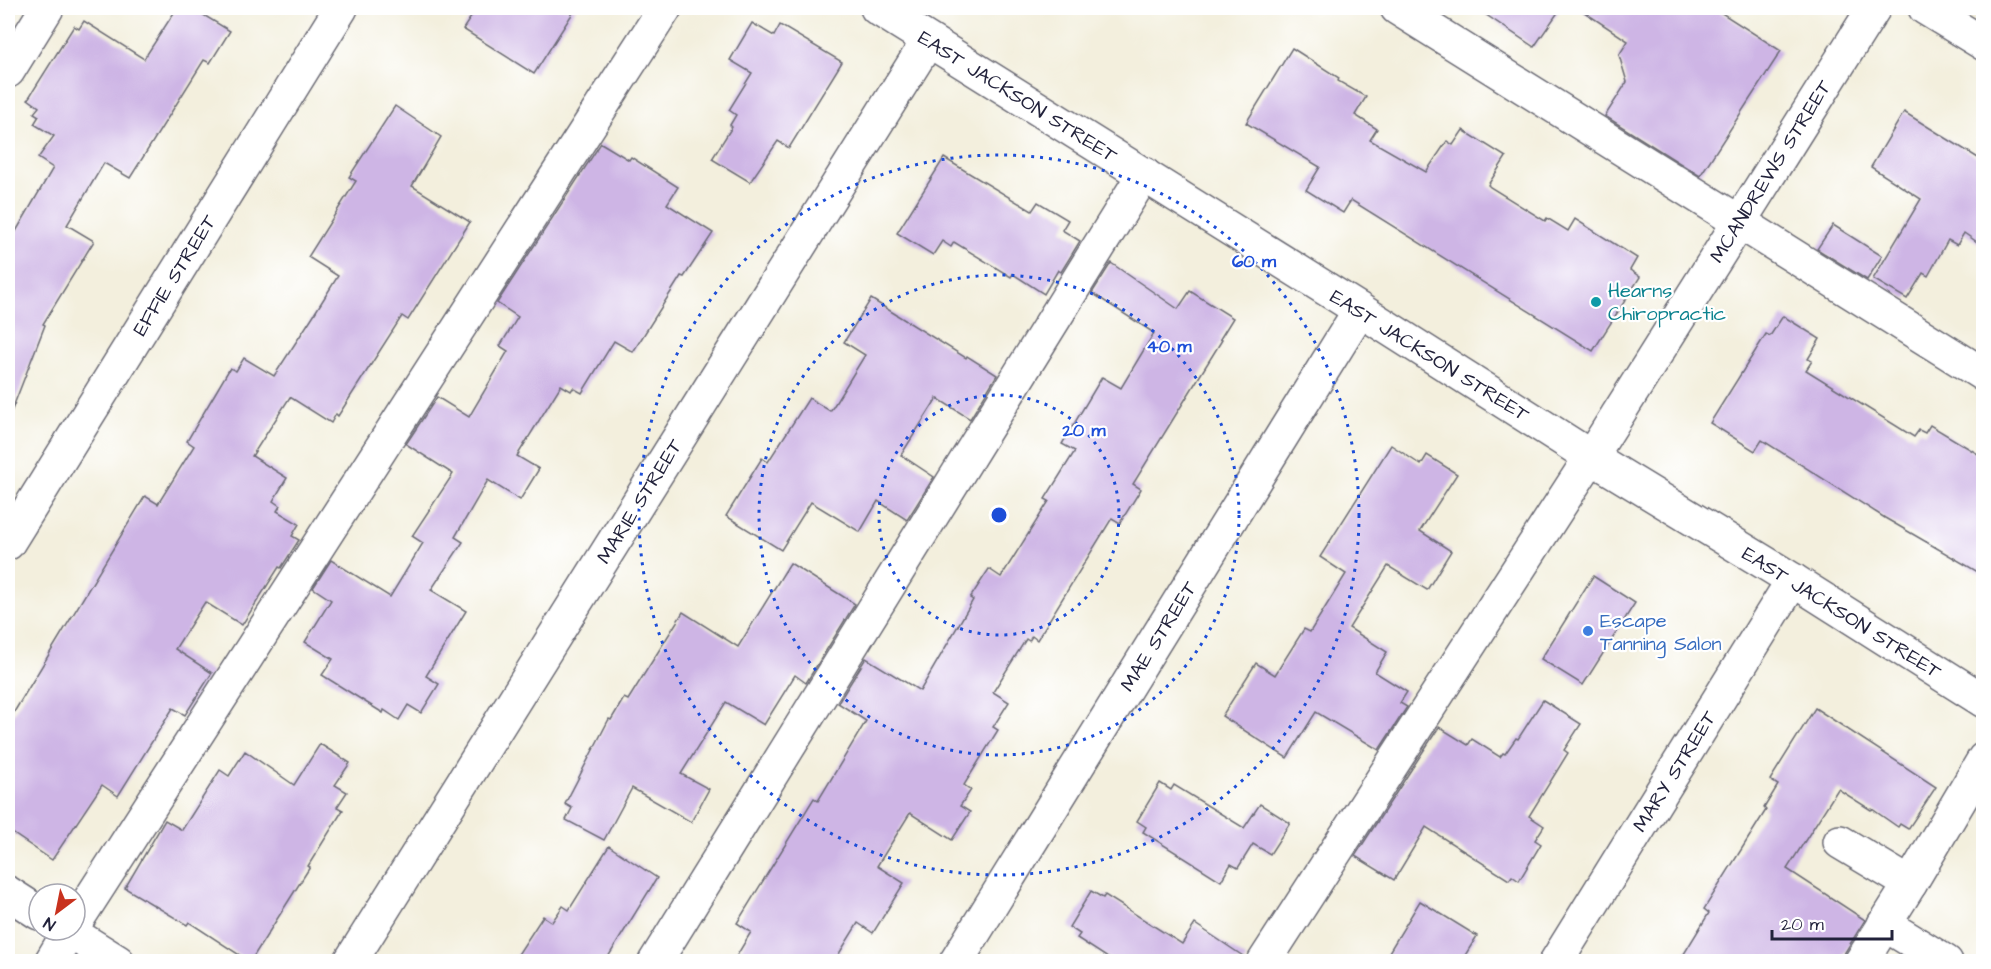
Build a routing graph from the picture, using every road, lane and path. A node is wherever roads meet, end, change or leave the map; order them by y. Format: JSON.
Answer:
{"nodes":[{"id":1,"x":47,"y":8,"type":"edge"},
{"id":2,"x":341,"y":8,"type":"edge"},
{"id":3,"x":665,"y":8,"type":"edge"},
{"id":4,"x":877,"y":8,"type":"edge"},
{"id":5,"x":1397,"y":8,"type":"edge"},
{"id":6,"x":1874,"y":8,"type":"edge"},
{"id":7,"x":1924,"y":8,"type":"edge"},
{"id":8,"x":928,"y":41,"type":"junction"},
{"id":9,"x":1983,"y":44,"type":"edge"},
{"id":10,"x":8,"y":71,"type":"edge"},
{"id":11,"x":1144,"y":174,"type":"junction"},
{"id":12,"x":1738,"y":223,"type":"junction"},
{"id":13,"x":1360,"y":310,"type":"junction"},
{"id":14,"x":1983,"y":375,"type":"edge"},
{"id":15,"x":1591,"y":457,"type":"junction"},
{"id":16,"x":8,"y":543,"type":"edge"},
{"id":17,"x":1792,"y":579,"type":"junction"},
{"id":18,"x":1983,"y":701,"type":"edge"},
{"id":19,"x":1983,"y":759,"type":"edge"},
{"id":20,"x":1840,"y":842,"type":"dead end"},
{"id":21,"x":1910,"y":884,"type":"junction"},
{"id":22,"x":8,"y":893,"type":"edge"},
{"id":23,"x":87,"y":903,"type":"edge"},
{"id":24,"x":27,"y":905,"type":"edge"},
{"id":25,"x":1884,"y":924,"type":"junction"},
{"id":26,"x":87,"y":941,"type":"edge"},
{"id":27,"x":63,"y":942,"type":"edge"},
{"id":28,"x":51,"y":962,"type":"edge"},
{"id":29,"x":118,"y":962,"type":"edge"},
{"id":30,"x":350,"y":962,"type":"edge"},
{"id":31,"x":655,"y":962,"type":"edge"},
{"id":32,"x":956,"y":962,"type":"edge"},
{"id":33,"x":1264,"y":962,"type":"edge"},
{"id":34,"x":1556,"y":962,"type":"edge"},
{"id":35,"x":1861,"y":962,"type":"edge"},
{"id":36,"x":1946,"y":962,"type":"edge"}],
"edges":[{"from":1,"to":10,"type":"street"},
{"from":2,"to":16,"type":"street","name":"EFFIE STREET"},
{"from":3,"to":23,"type":"street"},
{"from":4,"to":8,"type":"street","name":"EAST JACKSON STREET"},
{"from":5,"to":12,"type":"street"},
{"from":6,"to":12,"type":"street","name":"MCANDREWS STREET"},
{"from":7,"to":9,"type":"street"},
{"from":8,"to":11,"type":"street","name":"EAST JACKSON STREET"},
{"from":8,"to":30,"type":"street","name":"MARIE STREET"},
{"from":11,"to":13,"type":"street","name":"EAST JACKSON STREET"},
{"from":11,"to":31,"type":"street"},
{"from":12,"to":14,"type":"street"},
{"from":12,"to":15,"type":"street","name":"MCANDREWS STREET"},
{"from":13,"to":15,"type":"street","name":"EAST JACKSON STREET"},
{"from":13,"to":32,"type":"street","name":"MAE STREET"},
{"from":15,"to":17,"type":"street","name":"EAST JACKSON STREET"},
{"from":15,"to":33,"type":"street","name":"MCANDREWS STREET"},
{"from":17,"to":18,"type":"street","name":"EAST JACKSON STREET"},
{"from":17,"to":34,"type":"street","name":"MARY STREET"},
{"from":19,"to":21,"type":"street"},
{"from":20,"to":21,"type":"street"},
{"from":21,"to":25,"type":"street"},
{"from":22,"to":24,"type":"street"},
{"from":25,"to":35,"type":"street"},
{"from":25,"to":36,"type":"street"},
{"from":26,"to":29,"type":"street"},
{"from":27,"to":28,"type":"street"}]}
